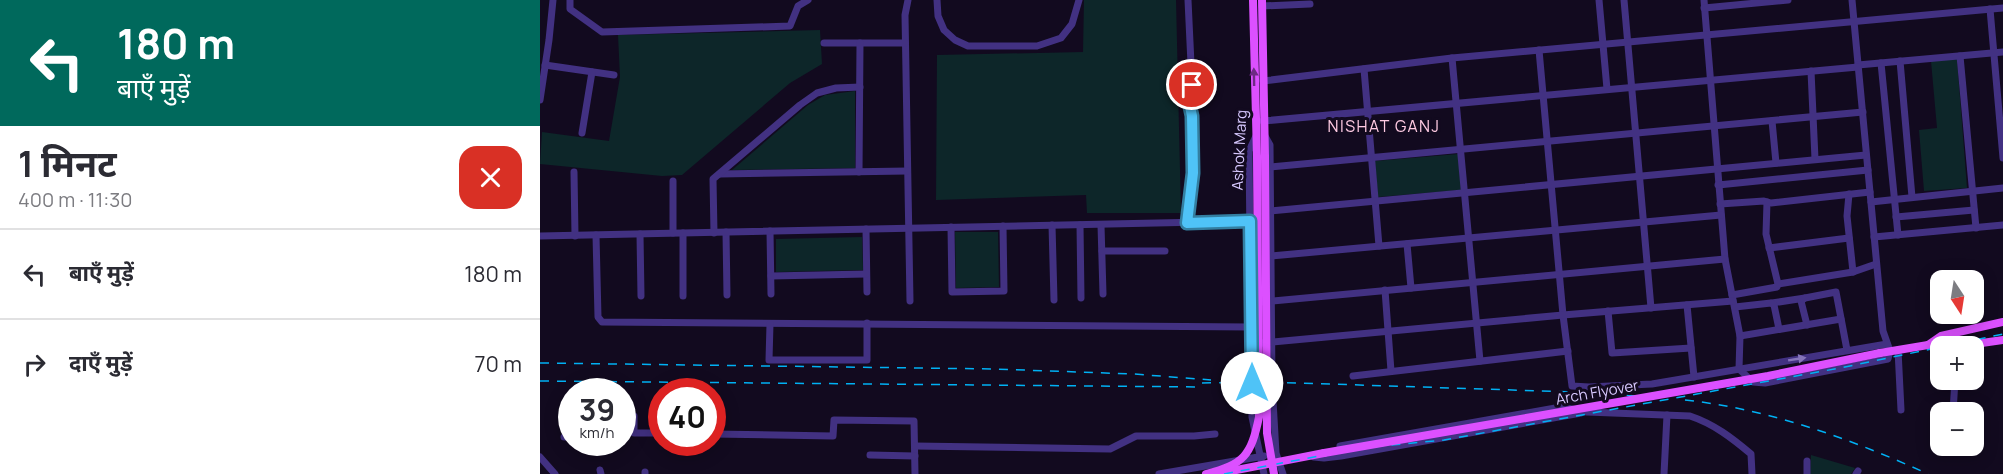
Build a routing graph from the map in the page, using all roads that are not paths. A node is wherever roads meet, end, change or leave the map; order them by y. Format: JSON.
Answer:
{"nodes":[{"id":1,"x":553,"y":0,"type":"edge"},
{"id":2,"x":570,"y":0,"type":"edge"},
{"id":3,"x":808,"y":0,"type":"edge"},
{"id":4,"x":908,"y":0,"type":"edge"},
{"id":5,"x":938,"y":0,"type":"edge"},
{"id":6,"x":1079,"y":0,"type":"edge"},
{"id":7,"x":1188,"y":0,"type":"edge"},
{"id":8,"x":1253,"y":0,"type":"edge"},
{"id":9,"x":1599,"y":0,"type":"edge"},
{"id":10,"x":1624,"y":0,"type":"edge"},
{"id":11,"x":1788,"y":0,"type":"edge"},
{"id":12,"x":1852,"y":0,"type":"edge"},
{"id":13,"x":1262,"y":3,"type":"edge"},
{"id":14,"x":1310,"y":4,"type":"dead end"},
{"id":15,"x":1704,"y":4,"type":"edge"},
{"id":16,"x":2003,"y":8,"type":"edge"},
{"id":17,"x":1990,"y":9,"type":"junction"},
{"id":18,"x":1854,"y":22,"type":"junction"},
{"id":19,"x":540,"y":33,"type":"edge"},
{"id":20,"x":550,"y":33,"type":"junction"},
{"id":21,"x":1706,"y":36,"type":"junction"},
{"id":22,"x":824,"y":43,"type":"dead end"},
{"id":23,"x":860,"y":43,"type":"junction"},
{"id":24,"x":905,"y":43,"type":"junction"},
{"id":25,"x":1627,"y":43,"type":"junction"},
{"id":26,"x":1603,"y":45,"type":"junction"},
{"id":27,"x":1539,"y":50,"type":"junction"},
{"id":28,"x":2003,"y":52,"type":"edge"},
{"id":29,"x":1994,"y":53,"type":"junction"},
{"id":30,"x":1960,"y":56,"type":"junction"},
{"id":31,"x":1452,"y":58,"type":"junction"},
{"id":32,"x":1900,"y":62,"type":"junction"},
{"id":33,"x":1881,"y":63,"type":"junction"},
{"id":34,"x":545,"y":65,"type":"junction"},
{"id":35,"x":1858,"y":66,"type":"junction"},
{"id":36,"x":1364,"y":69,"type":"junction"},
{"id":37,"x":1811,"y":71,"type":"junction"},
{"id":38,"x":592,"y":72,"type":"junction"},
{"id":39,"x":614,"y":75,"type":"dead end"},
{"id":40,"x":1709,"y":80,"type":"junction"},
{"id":41,"x":1263,"y":81,"type":"junction"},
{"id":42,"x":860,"y":87,"type":"junction"},
{"id":43,"x":1631,"y":87,"type":"junction"},
{"id":44,"x":1606,"y":89,"type":"junction"},
{"id":45,"x":1543,"y":95,"type":"junction"},
{"id":46,"x":540,"y":100,"type":"edge"},
{"id":47,"x":1456,"y":103,"type":"junction"},
{"id":48,"x":1368,"y":112,"type":"junction"},
{"id":49,"x":1863,"y":112,"type":"junction"},
{"id":50,"x":1814,"y":117,"type":"junction"},
{"id":51,"x":1263,"y":121,"type":"junction"},
{"id":52,"x":1772,"y":121,"type":"junction"},
{"id":53,"x":1713,"y":126,"type":"junction"},
{"id":54,"x":1635,"y":133,"type":"junction"},
{"id":55,"x":582,"y":134,"type":"dead end"},
{"id":56,"x":1260,"y":135,"type":"junction"},
{"id":57,"x":1547,"y":141,"type":"junction"},
{"id":58,"x":1460,"y":149,"type":"junction"},
{"id":59,"x":1866,"y":155,"type":"junction"},
{"id":60,"x":1261,"y":157,"type":"junction"},
{"id":61,"x":1372,"y":157,"type":"junction"},
{"id":62,"x":2003,"y":158,"type":"edge"},
{"id":63,"x":1815,"y":159,"type":"junction"},
{"id":64,"x":1776,"y":163,"type":"junction"},
{"id":65,"x":1270,"y":167,"type":"junction"},
{"id":66,"x":1717,"y":169,"type":"junction"},
{"id":67,"x":1868,"y":170,"type":"junction"},
{"id":68,"x":908,"y":171,"type":"junction"},
{"id":69,"x":574,"y":172,"type":"dead end"},
{"id":70,"x":859,"y":172,"type":"junction"},
{"id":71,"x":720,"y":174,"type":"junction"},
{"id":72,"x":1640,"y":176,"type":"junction"},
{"id":73,"x":673,"y":181,"type":"dead end"},
{"id":74,"x":1551,"y":185,"type":"junction"},
{"id":75,"x":1718,"y":185,"type":"junction"},
{"id":76,"x":2003,"y":188,"type":"edge"},
{"id":77,"x":1972,"y":191,"type":"junction"},
{"id":78,"x":1870,"y":192,"type":"junction"},
{"id":79,"x":1463,"y":193,"type":"junction"},
{"id":80,"x":1849,"y":194,"type":"junction"},
{"id":81,"x":1912,"y":198,"type":"junction"},
{"id":82,"x":1894,"y":199,"type":"junction"},
{"id":83,"x":1376,"y":201,"type":"junction"},
{"id":84,"x":1767,"y":202,"type":"junction"},
{"id":85,"x":1871,"y":202,"type":"junction"},
{"id":86,"x":1720,"y":204,"type":"junction"},
{"id":87,"x":1974,"y":210,"type":"junction"},
{"id":88,"x":1270,"y":211,"type":"junction"},
{"id":89,"x":1721,"y":215,"type":"junction"},
{"id":90,"x":1896,"y":217,"type":"junction"},
{"id":91,"x":1250,"y":221,"type":"junction"},
{"id":92,"x":1644,"y":222,"type":"junction"},
{"id":93,"x":1187,"y":223,"type":"junction"},
{"id":94,"x":1052,"y":225,"type":"junction"},
{"id":95,"x":1080,"y":225,"type":"junction"},
{"id":96,"x":1101,"y":225,"type":"junction"},
{"id":97,"x":2003,"y":225,"type":"edge"},
{"id":98,"x":1003,"y":226,"type":"junction"},
{"id":99,"x":951,"y":227,"type":"junction"},
{"id":100,"x":908,"y":228,"type":"junction"},
{"id":101,"x":1976,"y":228,"type":"junction"},
{"id":102,"x":866,"y":229,"type":"junction"},
{"id":103,"x":1555,"y":230,"type":"junction"},
{"id":104,"x":770,"y":231,"type":"junction"},
{"id":105,"x":726,"y":232,"type":"junction"},
{"id":106,"x":683,"y":233,"type":"junction"},
{"id":107,"x":714,"y":233,"type":"junction"},
{"id":108,"x":640,"y":234,"type":"junction"},
{"id":109,"x":673,"y":234,"type":"junction"},
{"id":110,"x":596,"y":235,"type":"junction"},
{"id":111,"x":1898,"y":235,"type":"junction"},
{"id":112,"x":540,"y":236,"type":"edge"},
{"id":113,"x":575,"y":236,"type":"junction"},
{"id":114,"x":1874,"y":237,"type":"junction"},
{"id":115,"x":1467,"y":238,"type":"junction"},
{"id":116,"x":1849,"y":238,"type":"junction"},
{"id":117,"x":1407,"y":244,"type":"junction"},
{"id":118,"x":1380,"y":246,"type":"junction"},
{"id":119,"x":1769,"y":248,"type":"junction"},
{"id":120,"x":1102,"y":251,"type":"junction"},
{"id":121,"x":1165,"y":251,"type":"dead end"},
{"id":122,"x":1271,"y":256,"type":"junction"},
{"id":123,"x":1725,"y":258,"type":"junction"},
{"id":124,"x":1876,"y":264,"type":"junction"},
{"id":125,"x":1648,"y":266,"type":"junction"},
{"id":126,"x":1853,"y":272,"type":"junction"},
{"id":127,"x":866,"y":274,"type":"junction"},
{"id":128,"x":1559,"y":274,"type":"junction"},
{"id":129,"x":771,"y":276,"type":"junction"},
{"id":130,"x":1472,"y":282,"type":"junction"},
{"id":131,"x":1778,"y":284,"type":"junction"},
{"id":132,"x":1411,"y":288,"type":"junction"},
{"id":133,"x":1385,"y":290,"type":"junction"},
{"id":134,"x":867,"y":292,"type":"dead end"},
{"id":135,"x":727,"y":294,"type":"dead end"},
{"id":136,"x":771,"y":294,"type":"dead end"},
{"id":137,"x":1102,"y":294,"type":"dead end"},
{"id":138,"x":641,"y":296,"type":"dead end"},
{"id":139,"x":683,"y":296,"type":"dead end"},
{"id":140,"x":1081,"y":298,"type":"dead end"},
{"id":141,"x":1805,"y":298,"type":"junction"},
{"id":142,"x":1054,"y":300,"type":"dead end"},
{"id":143,"x":910,"y":301,"type":"dead end"},
{"id":144,"x":1733,"y":301,"type":"junction"},
{"id":145,"x":1271,"y":302,"type":"junction"},
{"id":146,"x":1251,"y":303,"type":"junction"},
{"id":147,"x":1771,"y":303,"type":"junction"},
{"id":148,"x":1687,"y":305,"type":"junction"},
{"id":149,"x":1651,"y":308,"type":"junction"},
{"id":150,"x":1608,"y":311,"type":"junction"},
{"id":151,"x":1563,"y":315,"type":"junction"},
{"id":152,"x":1841,"y":319,"type":"junction"},
{"id":153,"x":2003,"y":322,"type":"edge"},
{"id":154,"x":867,"y":323,"type":"junction"},
{"id":155,"x":1476,"y":323,"type":"junction"},
{"id":156,"x":770,"y":324,"type":"junction"},
{"id":157,"x":1807,"y":324,"type":"junction"},
{"id":158,"x":1251,"y":327,"type":"junction"},
{"id":159,"x":1779,"y":329,"type":"junction"},
{"id":160,"x":1388,"y":332,"type":"junction"},
{"id":161,"x":1740,"y":336,"type":"junction"},
{"id":162,"x":2003,"y":340,"type":"edge"},
{"id":163,"x":1271,"y":343,"type":"junction"},
{"id":164,"x":1984,"y":343,"type":"edge"},
{"id":165,"x":1252,"y":344,"type":"junction"},
{"id":166,"x":1928,"y":345,"type":"joint"},
{"id":167,"x":1691,"y":348,"type":"junction"},
{"id":168,"x":1891,"y":348,"type":"junction"},
{"id":169,"x":1568,"y":351,"type":"junction"},
{"id":170,"x":1847,"y":351,"type":"junction"},
{"id":171,"x":1480,"y":361,"type":"junction"},
{"id":172,"x":1739,"y":369,"type":"junction"},
{"id":173,"x":1391,"y":371,"type":"junction"},
{"id":174,"x":1251,"y":373,"type":"junction"},
{"id":175,"x":1272,"y":373,"type":"junction"},
{"id":176,"x":1353,"y":376,"type":"dead end"},
{"id":177,"x":1694,"y":376,"type":"junction"},
{"id":178,"x":1273,"y":398,"type":"junction"},
{"id":179,"x":1252,"y":400,"type":"junction"},
{"id":180,"x":1901,"y":410,"type":"dead end"},
{"id":181,"x":1667,"y":415,"type":"junction"},
{"id":182,"x":726,"y":434,"type":"edge"},
{"id":183,"x":1215,"y":434,"type":"dead end"},
{"id":184,"x":915,"y":446,"type":"junction"},
{"id":185,"x":1276,"y":453,"type":"junction"},
{"id":186,"x":870,"y":455,"type":"dead end"},
{"id":187,"x":915,"y":456,"type":"junction"},
{"id":188,"x":1309,"y":456,"type":"junction"},
{"id":189,"x":540,"y":457,"type":"edge"},
{"id":190,"x":1807,"y":461,"type":"dead end"},
{"id":191,"x":1281,"y":463,"type":"junction"},
{"id":192,"x":1262,"y":466,"type":"edge"},
{"id":193,"x":1227,"y":473,"type":"edge"},
{"id":194,"x":555,"y":474,"type":"edge"},
{"id":195,"x":915,"y":474,"type":"edge"},
{"id":196,"x":1159,"y":474,"type":"edge"},
{"id":197,"x":1206,"y":474,"type":"edge"},
{"id":198,"x":1216,"y":474,"type":"edge"},
{"id":199,"x":1274,"y":474,"type":"edge"},
{"id":200,"x":1284,"y":474,"type":"edge"},
{"id":201,"x":1664,"y":474,"type":"edge"},
{"id":202,"x":1752,"y":474,"type":"edge"},
{"id":203,"x":1807,"y":474,"type":"edge"}],
"edges":[{"from":1,"to":20,"type":"street"},
{"from":2,"to":3,"type":"street"},
{"from":4,"to":24,"type":"street"},
{"from":5,"to":6,"type":"street"},
{"from":7,"to":93,"type":"street"},
{"from":56,"to":8,"type":"main road","name":"Ashok Marg","one_way":true},
{"from":9,"to":26,"type":"street"},
{"from":10,"to":25,"type":"street"},
{"from":11,"to":15,"type":"street"},
{"from":12,"to":18,"type":"street"},
{"from":13,"to":14,"type":"street"},
{"from":13,"to":41,"type":"main road","name":"Ashok Marg"},
{"from":15,"to":21,"type":"street"},
{"from":16,"to":17,"type":"street"},
{"from":17,"to":18,"type":"street"},
{"from":17,"to":29,"type":"street"},
{"from":18,"to":21,"type":"street"},
{"from":18,"to":35,"type":"street"},
{"from":19,"to":20,"type":"street"},
{"from":20,"to":34,"type":"street"},
{"from":21,"to":25,"type":"street"},
{"from":21,"to":40,"type":"street"},
{"from":22,"to":23,"type":"street"},
{"from":23,"to":24,"type":"street"},
{"from":23,"to":42,"type":"street"},
{"from":24,"to":68,"type":"street"},
{"from":25,"to":26,"type":"street"},
{"from":25,"to":43,"type":"street"},
{"from":26,"to":27,"type":"street"},
{"from":26,"to":44,"type":"street"},
{"from":27,"to":31,"type":"street"},
{"from":27,"to":45,"type":"street"},
{"from":28,"to":29,"type":"street"},
{"from":29,"to":30,"type":"street"},
{"from":29,"to":62,"type":"street"},
{"from":30,"to":32,"type":"street"},
{"from":30,"to":77,"type":"street"},
{"from":31,"to":36,"type":"street"},
{"from":31,"to":47,"type":"street"},
{"from":32,"to":33,"type":"street"},
{"from":32,"to":81,"type":"street"},
{"from":33,"to":35,"type":"street"},
{"from":33,"to":82,"type":"street"},
{"from":34,"to":38,"type":"street"},
{"from":34,"to":46,"type":"street"},
{"from":35,"to":37,"type":"street"},
{"from":35,"to":49,"type":"street"},
{"from":36,"to":41,"type":"street"},
{"from":36,"to":48,"type":"street"},
{"from":37,"to":40,"type":"street"},
{"from":37,"to":50,"type":"street"},
{"from":38,"to":39,"type":"street"},
{"from":38,"to":55,"type":"street"},
{"from":40,"to":43,"type":"street"},
{"from":40,"to":53,"type":"street"},
{"from":41,"to":51,"type":"main road","name":"Ashok Marg"},
{"from":42,"to":70,"type":"street"},
{"from":42,"to":71,"type":"street"},
{"from":43,"to":44,"type":"street"},
{"from":43,"to":54,"type":"street"},
{"from":44,"to":45,"type":"street"},
{"from":45,"to":47,"type":"street"},
{"from":45,"to":57,"type":"street"},
{"from":47,"to":48,"type":"street"},
{"from":47,"to":58,"type":"street"},
{"from":48,"to":51,"type":"street"},
{"from":48,"to":61,"type":"street"},
{"from":49,"to":50,"type":"street"},
{"from":49,"to":59,"type":"street"},
{"from":50,"to":52,"type":"street"},
{"from":50,"to":63,"type":"street"},
{"from":51,"to":56,"type":"main road","name":"Ashok Marg"},
{"from":52,"to":53,"type":"street"},
{"from":52,"to":64,"type":"street"},
{"from":53,"to":54,"type":"street"},
{"from":53,"to":66,"type":"street"},
{"from":54,"to":57,"type":"street"},
{"from":54,"to":72,"type":"street"},
{"from":56,"to":60,"type":"main road"},
{"from":56,"to":65,"type":"street","name":"Ashok Marg"},
{"from":56,"to":91,"type":"street","name":"Ashok Marg"},
{"from":57,"to":58,"type":"street"},
{"from":57,"to":74,"type":"street"},
{"from":58,"to":61,"type":"street"},
{"from":58,"to":79,"type":"street"},
{"from":59,"to":63,"type":"street"},
{"from":59,"to":67,"type":"street"},
{"from":60,"to":197,"type":"main road","bridge":true},
{"from":60,"to":199,"type":"main road","bridge":true},
{"from":61,"to":65,"type":"street"},
{"from":61,"to":83,"type":"street"},
{"from":63,"to":64,"type":"street"},
{"from":64,"to":66,"type":"street"},
{"from":65,"to":88,"type":"street","name":"Ashok Marg"},
{"from":66,"to":72,"type":"street"},
{"from":66,"to":75,"type":"street"},
{"from":67,"to":75,"type":"street"},
{"from":67,"to":78,"type":"street"},
{"from":68,"to":70,"type":"street"},
{"from":68,"to":100,"type":"street"},
{"from":69,"to":113,"type":"street"},
{"from":70,"to":71,"type":"street"},
{"from":71,"to":107,"type":"street"},
{"from":72,"to":74,"type":"street"},
{"from":72,"to":92,"type":"street"},
{"from":73,"to":109,"type":"street"},
{"from":74,"to":79,"type":"street"},
{"from":74,"to":103,"type":"street"},
{"from":75,"to":86,"type":"street"},
{"from":76,"to":77,"type":"street"},
{"from":77,"to":81,"type":"street"},
{"from":77,"to":87,"type":"street"},
{"from":78,"to":80,"type":"street"},
{"from":78,"to":85,"type":"street"},
{"from":79,"to":83,"type":"street"},
{"from":79,"to":115,"type":"street"},
{"from":80,"to":84,"type":"street"},
{"from":80,"to":116,"type":"street"},
{"from":81,"to":82,"type":"street"},
{"from":82,"to":85,"type":"street"},
{"from":82,"to":90,"type":"street"},
{"from":83,"to":88,"type":"street"},
{"from":83,"to":118,"type":"street"},
{"from":84,"to":86,"type":"street"},
{"from":84,"to":119,"type":"street"},
{"from":85,"to":114,"type":"street"},
{"from":86,"to":89,"type":"street"},
{"from":87,"to":90,"type":"street"},
{"from":87,"to":101,"type":"street"},
{"from":88,"to":122,"type":"street","name":"Ashok Marg"},
{"from":89,"to":92,"type":"street"},
{"from":89,"to":123,"type":"street"},
{"from":90,"to":111,"type":"street"},
{"from":91,"to":93,"type":"street"},
{"from":91,"to":146,"type":"street","name":"Ashok Marg"},
{"from":92,"to":103,"type":"street"},
{"from":92,"to":125,"type":"street"},
{"from":93,"to":96,"type":"street"},
{"from":94,"to":95,"type":"street"},
{"from":94,"to":98,"type":"street"},
{"from":94,"to":142,"type":"street"},
{"from":95,"to":96,"type":"street"},
{"from":95,"to":140,"type":"street"},
{"from":96,"to":120,"type":"street"},
{"from":97,"to":101,"type":"street"},
{"from":98,"to":99,"type":"street"},
{"from":98,"to":99,"type":"street"},
{"from":99,"to":100,"type":"street"},
{"from":100,"to":102,"type":"street"},
{"from":100,"to":143,"type":"street"},
{"from":101,"to":111,"type":"street"},
{"from":102,"to":104,"type":"street"},
{"from":102,"to":127,"type":"street"},
{"from":103,"to":115,"type":"street"},
{"from":103,"to":128,"type":"street"},
{"from":104,"to":105,"type":"street"},
{"from":104,"to":129,"type":"street"},
{"from":105,"to":107,"type":"street"},
{"from":105,"to":135,"type":"street"},
{"from":106,"to":107,"type":"street"},
{"from":106,"to":109,"type":"street"},
{"from":106,"to":139,"type":"street"},
{"from":108,"to":109,"type":"street"},
{"from":108,"to":110,"type":"street"},
{"from":108,"to":138,"type":"street"},
{"from":110,"to":113,"type":"street"},
{"from":110,"to":156,"type":"street"},
{"from":111,"to":114,"type":"street"},
{"from":112,"to":113,"type":"street"},
{"from":114,"to":124,"type":"street"},
{"from":115,"to":117,"type":"street"},
{"from":115,"to":130,"type":"street"},
{"from":116,"to":119,"type":"street"},
{"from":116,"to":126,"type":"street"},
{"from":117,"to":118,"type":"street"},
{"from":117,"to":132,"type":"street"},
{"from":118,"to":122,"type":"street"},
{"from":119,"to":131,"type":"street"},
{"from":120,"to":121,"type":"street"},
{"from":120,"to":137,"type":"street"},
{"from":122,"to":145,"type":"street","name":"Ashok Marg"},
{"from":123,"to":125,"type":"street"},
{"from":123,"to":144,"type":"street"},
{"from":124,"to":126,"type":"street"},
{"from":124,"to":168,"type":"street"},
{"from":125,"to":128,"type":"street"},
{"from":125,"to":149,"type":"street"},
{"from":126,"to":131,"type":"street"},
{"from":127,"to":129,"type":"street"},
{"from":127,"to":134,"type":"street"},
{"from":128,"to":130,"type":"street"},
{"from":128,"to":151,"type":"street"},
{"from":129,"to":136,"type":"street"},
{"from":130,"to":132,"type":"street"},
{"from":130,"to":155,"type":"street"},
{"from":131,"to":144,"type":"street"},
{"from":132,"to":133,"type":"street"},
{"from":133,"to":145,"type":"street"},
{"from":133,"to":160,"type":"street"},
{"from":141,"to":147,"type":"street"},
{"from":141,"to":152,"type":"street"},
{"from":141,"to":157,"type":"street"},
{"from":144,"to":147,"type":"street"},
{"from":144,"to":148,"type":"street"},
{"from":144,"to":161,"type":"street"},
{"from":145,"to":146,"type":"street"},
{"from":145,"to":163,"type":"street","name":"Ashok Marg"},
{"from":146,"to":158,"type":"street","name":"Ashok Marg"},
{"from":147,"to":159,"type":"street"},
{"from":148,"to":149,"type":"street"},
{"from":148,"to":167,"type":"street"},
{"from":149,"to":150,"type":"street"},
{"from":150,"to":151,"type":"street"},
{"from":150,"to":167,"type":"street"},
{"from":151,"to":155,"type":"street"},
{"from":151,"to":169,"type":"street"},
{"from":152,"to":157,"type":"street"},
{"from":152,"to":170,"type":"street"},
{"from":153,"to":166,"type":"main road"},
{"from":154,"to":156,"type":"street"},
{"from":154,"to":156,"type":"street"},
{"from":154,"to":158,"type":"street"},
{"from":155,"to":160,"type":"street"},
{"from":155,"to":171,"type":"street"},
{"from":157,"to":159,"type":"street"},
{"from":158,"to":165,"type":"street","name":"Ashok Marg"},
{"from":159,"to":161,"type":"street"},
{"from":160,"to":163,"type":"street"},
{"from":160,"to":173,"type":"street"},
{"from":161,"to":172,"type":"street"},
{"from":162,"to":164,"type":"main road"},
{"from":163,"to":165,"type":"street"},
{"from":163,"to":175,"type":"street","name":"Ashok Marg"},
{"from":165,"to":174,"type":"street","name":"Ashok Marg"},
{"from":166,"to":168,"type":"main road","name":"Arch Flyover"},
{"from":167,"to":177,"type":"street"},
{"from":168,"to":170,"type":"street"},
{"from":168,"to":172,"type":"street"},
{"from":168,"to":180,"type":"street"},
{"from":168,"to":188,"type":"main road","name":"Arch Flyover","bridge":true},
{"from":169,"to":171,"type":"street"},
{"from":169,"to":177,"type":"street"},
{"from":172,"to":170,"type":"street","one_way":true},
{"from":171,"to":173,"type":"street"},
{"from":172,"to":177,"type":"street"},
{"from":173,"to":176,"type":"street"},
{"from":174,"to":175,"type":"street"},
{"from":174,"to":179,"type":"street","name":"Ashok Marg"},
{"from":175,"to":178,"type":"street","name":"Ashok Marg"},
{"from":178,"to":179,"type":"street"},
{"from":178,"to":185,"type":"street","name":"Ashok Marg"},
{"from":179,"to":192,"type":"street","name":"Ashok Marg"},
{"from":181,"to":188,"type":"street"},
{"from":181,"to":201,"type":"street"},
{"from":181,"to":202,"type":"street"},
{"from":182,"to":184,"type":"street"},
{"from":183,"to":184,"type":"street"},
{"from":184,"to":187,"type":"street"},
{"from":185,"to":191,"type":"street"},
{"from":185,"to":192,"type":"street"},
{"from":186,"to":187,"type":"street"},
{"from":187,"to":195,"type":"street"},
{"from":188,"to":191,"type":"main road","name":"Arch Flyover"},
{"from":189,"to":194,"type":"street"},
{"from":190,"to":203,"type":"street"},
{"from":191,"to":192,"type":"main road","name":"Arch Flyover"},
{"from":191,"to":200,"type":"street"},
{"from":192,"to":193,"type":"main road","name":"Arch Flyover"},
{"from":192,"to":196,"type":"street"},
{"from":193,"to":198,"type":"main road","name":"Arch Flyover"}]}
